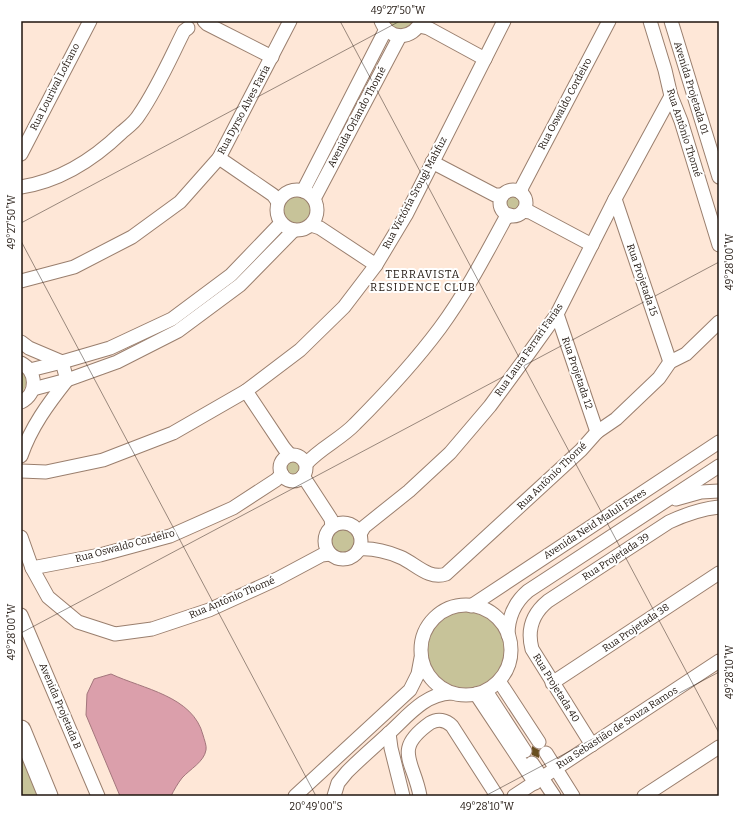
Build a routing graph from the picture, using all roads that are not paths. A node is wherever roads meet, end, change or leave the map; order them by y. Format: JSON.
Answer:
{"nodes":[{"id":1,"x":90,"y":21,"type":"edge"},
{"id":2,"x":290,"y":21,"type":"edge"},
{"id":3,"x":504,"y":21,"type":"edge"},
{"id":4,"x":609,"y":21,"type":"edge"},
{"id":5,"x":650,"y":21,"type":"edge"},
{"id":6,"x":671,"y":21,"type":"edge"},
{"id":7,"x":204,"y":22,"type":"edge"},
{"id":8,"x":423,"y":24,"type":"edge"},
{"id":9,"x":383,"y":25,"type":"edge"},
{"id":10,"x":184,"y":26,"type":"edge"},
{"id":11,"x":400,"y":36,"type":"junction"},
{"id":12,"x":272,"y":57,"type":"junction"},
{"id":13,"x":485,"y":59,"type":"junction"},
{"id":14,"x":671,"y":96,"type":"junction"},
{"id":15,"x":21,"y":154,"type":"edge"},
{"id":16,"x":218,"y":158,"type":"junction"},
{"id":17,"x":432,"y":162,"type":"junction"},
{"id":18,"x":719,"y":177,"type":"edge"},
{"id":19,"x":21,"y":186,"type":"edge"},
{"id":20,"x":520,"y":190,"type":"junction"},
{"id":21,"x":303,"y":191,"type":"junction"},
{"id":22,"x":499,"y":197,"type":"junction"},
{"id":23,"x":277,"y":198,"type":"junction"},
{"id":24,"x":314,"y":199,"type":"junction"},
{"id":25,"x":615,"y":199,"type":"junction"},
{"id":26,"x":526,"y":210,"type":"junction"},
{"id":27,"x":507,"y":216,"type":"junction"},
{"id":28,"x":281,"y":223,"type":"junction"},
{"id":29,"x":315,"y":224,"type":"junction"},
{"id":30,"x":294,"y":230,"type":"junction"},
{"id":31,"x":592,"y":245,"type":"junction"},
{"id":32,"x":719,"y":245,"type":"edge"},
{"id":33,"x":376,"y":265,"type":"junction"},
{"id":34,"x":21,"y":281,"type":"edge"},
{"id":35,"x":557,"y":314,"type":"junction"},
{"id":36,"x":719,"y":322,"type":"edge"},
{"id":37,"x":21,"y":342,"type":"edge"},
{"id":38,"x":62,"y":362,"type":"junction"},
{"id":39,"x":670,"y":362,"type":"junction"},
{"id":40,"x":25,"y":366,"type":"edge"},
{"id":41,"x":67,"y":380,"type":"junction"},
{"id":42,"x":32,"y":389,"type":"junction"},
{"id":43,"x":246,"y":391,"type":"junction"},
{"id":44,"x":21,"y":402,"type":"edge"},
{"id":45,"x":596,"y":432,"type":"junction"},
{"id":46,"x":719,"y":442,"type":"edge"},
{"id":47,"x":286,"y":453,"type":"junction"},
{"id":48,"x":21,"y":456,"type":"edge"},
{"id":49,"x":719,"y":466,"type":"edge"},
{"id":50,"x":305,"y":470,"type":"junction"},
{"id":51,"x":21,"y":471,"type":"edge"},
{"id":52,"x":281,"y":477,"type":"junction"},
{"id":53,"x":719,"y":491,"type":"edge"},
{"id":54,"x":656,"y":507,"type":"junction"},
{"id":55,"x":719,"y":507,"type":"edge"},
{"id":56,"x":332,"y":523,"type":"junction"},
{"id":57,"x":21,"y":537,"type":"edge"},
{"id":58,"x":361,"y":538,"type":"junction"},
{"id":59,"x":326,"y":553,"type":"junction"},
{"id":60,"x":32,"y":568,"type":"junction"},
{"id":61,"x":719,"y":573,"type":"edge"},
{"id":62,"x":471,"y":606,"type":"junction"},
{"id":63,"x":21,"y":615,"type":"edge"},
{"id":64,"x":530,"y":629,"type":"joint"},
{"id":65,"x":508,"y":635,"type":"junction"},
{"id":66,"x":421,"y":656,"type":"junction"},
{"id":67,"x":719,"y":661,"type":"edge"},
{"id":68,"x":499,"y":681,"type":"junction"},
{"id":69,"x":552,"y":683,"type":"junction"},
{"id":70,"x":451,"y":693,"type":"junction"},
{"id":71,"x":481,"y":693,"type":"junction"},
{"id":72,"x":21,"y":730,"type":"edge"},
{"id":73,"x":389,"y":733,"type":"junction"},
{"id":74,"x":539,"y":742,"type":"dead end"},
{"id":75,"x":592,"y":745,"type":"junction"},
{"id":76,"x":719,"y":747,"type":"edge"},
{"id":77,"x":372,"y":749,"type":"junction"},
{"id":78,"x":525,"y":751,"type":"dead end"},
{"id":79,"x":546,"y":753,"type":"dead end"},
{"id":80,"x":532,"y":763,"type":"dead end"},
{"id":81,"x":396,"y":765,"type":"junction"},
{"id":82,"x":556,"y":768,"type":"junction"},
{"id":83,"x":538,"y":780,"type":"junction"},
{"id":84,"x":48,"y":796,"type":"edge"},
{"id":85,"x":98,"y":796,"type":"edge"},
{"id":86,"x":295,"y":796,"type":"edge"},
{"id":87,"x":334,"y":796,"type":"edge"},
{"id":88,"x":404,"y":796,"type":"edge"},
{"id":89,"x":420,"y":796,"type":"edge"},
{"id":90,"x":497,"y":796,"type":"edge"},
{"id":91,"x":514,"y":796,"type":"edge"},
{"id":92,"x":554,"y":796,"type":"edge"},
{"id":93,"x":573,"y":796,"type":"edge"},
{"id":94,"x":644,"y":796,"type":"edge"}],
"edges":[{"from":1,"to":15,"type":"street","name":"Rua Lourival Lofrano"},
{"from":2,"to":12,"type":"street","name":"Rua Dyrso Alves Faria"},
{"from":3,"to":13,"type":"street","name":"Rua Victória Srougi Mahfuz"},
{"from":4,"to":20,"type":"street","name":"Rua Oswaldo Cordeiro"},
{"from":5,"to":14,"type":"street","name":"Rua Antônio Thomé"},
{"from":6,"to":18,"type":"street","name":"Avenida Projetada 01"},
{"from":7,"to":10,"type":"street"},
{"from":7,"to":12,"type":"street"},
{"from":8,"to":11,"type":"street"},
{"from":8,"to":13,"type":"street"},
{"from":9,"to":11,"type":"street"},
{"from":9,"to":21,"type":"street","name":"Avenida Orlando Thomé"},
{"from":10,"to":19,"type":"street"},
{"from":11,"to":24,"type":"street","name":"Avenida Orlando Thomé"},
{"from":12,"to":16,"type":"street","name":"Rua Dyrso Alves Faria"},
{"from":13,"to":17,"type":"street","name":"Rua Victória Srougi Mahfuz"},
{"from":14,"to":25,"type":"street","name":"Rua Laura Ferrari Farias"},
{"from":14,"to":32,"type":"street","name":"Rua Antônio Thomé"},
{"from":16,"to":23,"type":"street"},
{"from":16,"to":34,"type":"street","name":"Rua Dyrso Alves Faria"},
{"from":17,"to":22,"type":"street"},
{"from":17,"to":33,"type":"street","name":"Rua Victória Srougi Mahfuz"},
{"from":20,"to":22,"type":"street"},
{"from":20,"to":26,"type":"street"},
{"from":21,"to":23,"type":"street"},
{"from":21,"to":24,"type":"street"},
{"from":22,"to":27,"type":"street"},
{"from":23,"to":28,"type":"street"},
{"from":24,"to":29,"type":"street"},
{"from":25,"to":31,"type":"street","name":"Rua Laura Ferrari Farias"},
{"from":25,"to":39,"type":"street","name":"Rua Projetada 15"},
{"from":26,"to":27,"type":"street"},
{"from":26,"to":31,"type":"street"},
{"from":27,"to":50,"type":"street"},
{"from":28,"to":30,"type":"street"},
{"from":28,"to":38,"type":"street"},
{"from":29,"to":30,"type":"street"},
{"from":29,"to":33,"type":"street"},
{"from":30,"to":41,"type":"street"},
{"from":31,"to":35,"type":"street","name":"Rua Laura Ferrari Farias"},
{"from":33,"to":43,"type":"street","name":"Rua Victória Srougi Mahfuz"},
{"from":35,"to":45,"type":"street","name":"Rua Projetada 12"},
{"from":35,"to":58,"type":"street","name":"Rua Laura Ferrari Farias"},
{"from":36,"to":39,"type":"street","name":"Rua Antônio Thomé"},
{"from":37,"to":38,"type":"street"},
{"from":38,"to":40,"type":"street"},
{"from":38,"to":41,"type":"street"},
{"from":39,"to":45,"type":"street","name":"Rua Antônio Thomé"},
{"from":40,"to":42,"type":"street"},
{"from":41,"to":42,"type":"street"},
{"from":41,"to":48,"type":"street"},
{"from":42,"to":44,"type":"street"},
{"from":43,"to":47,"type":"street"},
{"from":43,"to":51,"type":"street","name":"Rua Victória Srougi Mahfuz"},
{"from":45,"to":58,"type":"street","name":"Rua Antônio Thomé"},
{"from":46,"to":62,"type":"street","name":"Avenida Neid Maluli Fares"},
{"from":47,"to":50,"type":"street"},
{"from":47,"to":52,"type":"street"},
{"from":49,"to":54,"type":"street","name":"Avenida Neid Maluli Fares"},
{"from":50,"to":52,"type":"street"},
{"from":50,"to":56,"type":"street"},
{"from":52,"to":60,"type":"street","name":"Rua Oswaldo Cordeiro"},
{"from":53,"to":54,"type":"street"},
{"from":54,"to":65,"type":"street","name":"Avenida Neid Maluli Fares"},
{"from":55,"to":64,"type":"street","name":"Rua Projetada 39"},
{"from":56,"to":58,"type":"street"},
{"from":56,"to":59,"type":"street"},
{"from":57,"to":60,"type":"street","name":"Rua Antônio Thomé"},
{"from":58,"to":59,"type":"street"},
{"from":59,"to":60,"type":"street","name":"Rua Antônio Thomé"},
{"from":61,"to":69,"type":"street","name":"Rua Projetada 38"},
{"from":62,"to":65,"type":"street"},
{"from":62,"to":66,"type":"street"},
{"from":63,"to":85,"type":"street","name":"Avenida Projetada B"},
{"from":64,"to":69,"type":"street","name":"Rua Projetada 40"},
{"from":65,"to":68,"type":"street"},
{"from":66,"to":70,"type":"street"},
{"from":66,"to":86,"type":"street"},
{"from":67,"to":75,"type":"street","name":"Rua Sebastião de Souza Ramos"},
{"from":68,"to":71,"type":"street"},
{"from":68,"to":74,"type":"street"},
{"from":69,"to":75,"type":"street","name":"Rua Projetada 40"},
{"from":70,"to":71,"type":"street"},
{"from":70,"to":73,"type":"street"},
{"from":71,"to":78,"type":"street"},
{"from":71,"to":83,"type":"street"},
{"from":72,"to":84,"type":"highway"},
{"from":73,"to":77,"type":"street"},
{"from":73,"to":81,"type":"street"},
{"from":75,"to":82,"type":"street","name":"Rua Sebastião de Souza Ramos"},
{"from":76,"to":94,"type":"street"},
{"from":77,"to":81,"type":"street"},
{"from":77,"to":87,"type":"street"},
{"from":79,"to":82,"type":"street"},
{"from":80,"to":83,"type":"street"},
{"from":81,"to":88,"type":"street"},
{"from":82,"to":83,"type":"street","name":"Rua Sebastião de Souza Ramos"},
{"from":82,"to":93,"type":"street"},
{"from":83,"to":91,"type":"street","name":"Rua Sebastião de Souza Ramos"},
{"from":83,"to":92,"type":"street"},
{"from":89,"to":90,"type":"street"}]}
